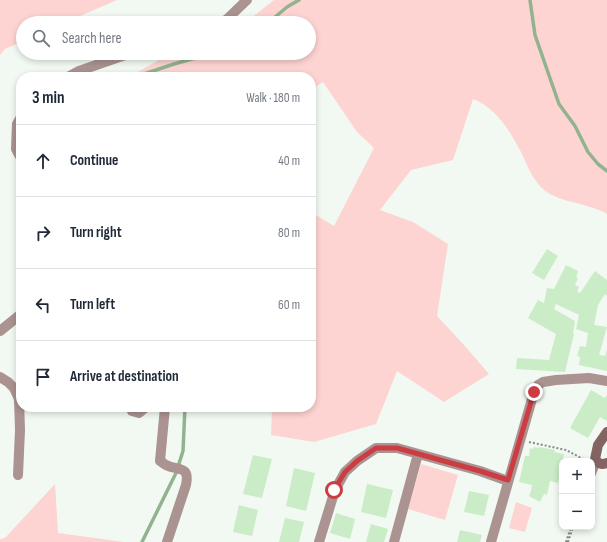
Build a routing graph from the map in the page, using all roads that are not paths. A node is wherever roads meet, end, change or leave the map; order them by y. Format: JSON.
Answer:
{"nodes":[{"id":1,"x":247,"y":0,"type":"edge"},
{"id":2,"x":230,"y":16,"type":"edge"},
{"id":3,"x":110,"y":60,"type":"edge"},
{"id":4,"x":76,"y":72,"type":"edge"},
{"id":5,"x":16,"y":318,"type":"edge"},
{"id":6,"x":0,"y":331,"type":"edge"},
{"id":7,"x":0,"y":377,"type":"edge"},
{"id":8,"x":607,"y":381,"type":"edge"},
{"id":9,"x":16,"y":392,"type":"edge"},
{"id":10,"x":19,"y":412,"type":"edge"},
{"id":11,"x":165,"y":412,"type":"edge"},
{"id":12,"x":607,"y":432,"type":"edge"},
{"id":13,"x":418,"y":454,"type":"junction"},
{"id":14,"x":603,"y":463,"type":"edge"},
{"id":15,"x":595,"y":473,"type":"edge"},
{"id":16,"x":18,"y":475,"type":"dead end"},
{"id":17,"x":508,"y":480,"type":"junction"},
{"id":18,"x":167,"y":542,"type":"edge"},
{"id":19,"x":319,"y":542,"type":"edge"},
{"id":20,"x":394,"y":542,"type":"edge"},
{"id":21,"x":491,"y":542,"type":"edge"}],
"edges":[{"from":1,"to":2,"type":"street"},
{"from":3,"to":4,"type":"street"},
{"from":5,"to":6,"type":"street"},
{"from":7,"to":9,"type":"street"},
{"from":8,"to":17,"type":"street"},
{"from":10,"to":16,"type":"street"},
{"from":11,"to":18,"type":"street"},
{"from":12,"to":14,"type":"street"},
{"from":13,"to":17,"type":"street"},
{"from":13,"to":19,"type":"street"},
{"from":13,"to":20,"type":"street"},
{"from":14,"to":15,"type":"lane"},
{"from":17,"to":21,"type":"street"}]}
